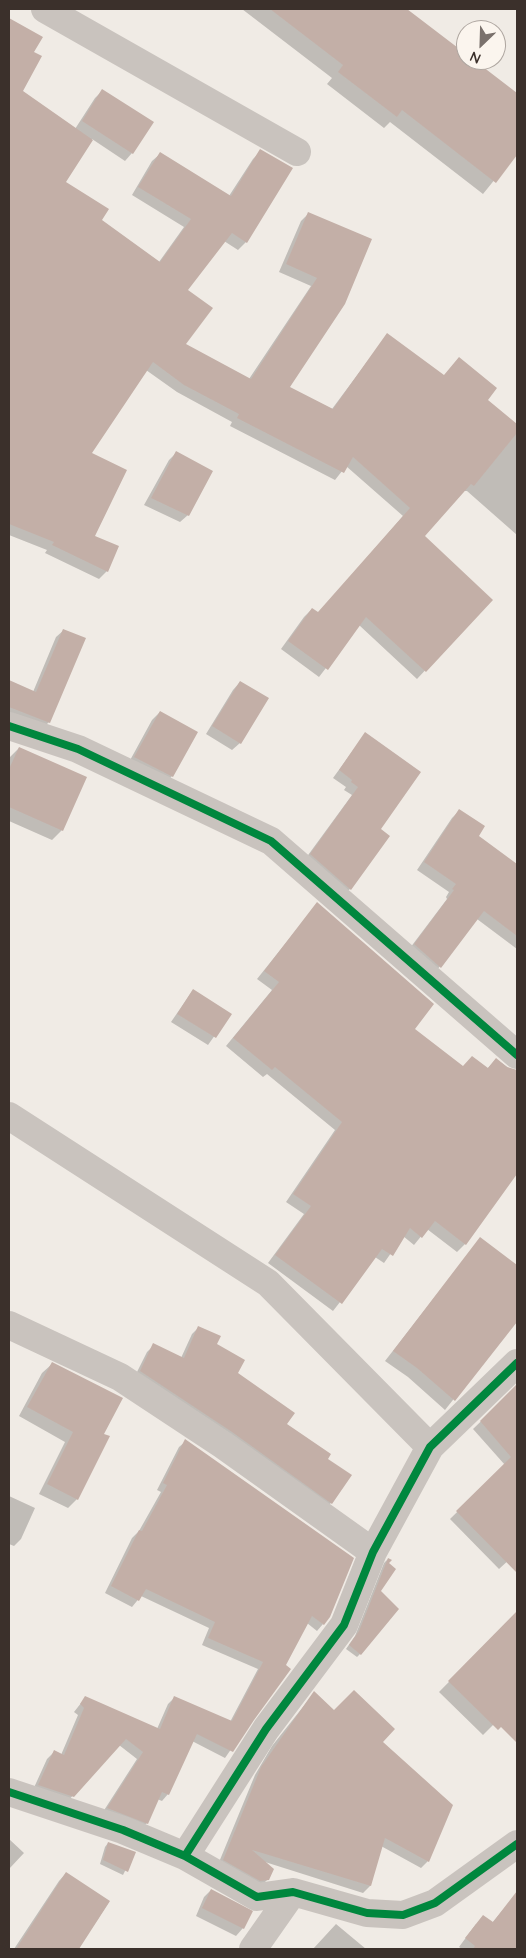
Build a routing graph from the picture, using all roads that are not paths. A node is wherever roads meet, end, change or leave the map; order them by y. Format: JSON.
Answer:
{"nodes":[{"id":1,"x":45,"y":9,"type":"edge"},
{"id":2,"x":296,"y":152,"type":"dead end"},
{"id":3,"x":9,"y":726,"type":"edge"},
{"id":4,"x":517,"y":1055,"type":"edge"},
{"id":5,"x":9,"y":1116,"type":"edge"},
{"id":6,"x":9,"y":1325,"type":"edge"},
{"id":7,"x":517,"y":1364,"type":"edge"},
{"id":8,"x":430,"y":1446,"type":"junction"},
{"id":9,"x":373,"y":1552,"type":"junction"},
{"id":10,"x":9,"y":1792,"type":"edge"},
{"id":11,"x":517,"y":1844,"type":"edge"},
{"id":12,"x":185,"y":1856,"type":"junction"},
{"id":13,"x":293,"y":1892,"type":"junction"},
{"id":14,"x":252,"y":1949,"type":"edge"}],
"edges":[{"from":1,"to":2,"type":"street"},
{"from":3,"to":4,"type":"street"},
{"from":5,"to":8,"type":"street"},
{"from":6,"to":9,"type":"street"},
{"from":7,"to":8,"type":"street"},
{"from":8,"to":9,"type":"street"},
{"from":9,"to":12,"type":"street"},
{"from":10,"to":12,"type":"street"},
{"from":11,"to":13,"type":"street"},
{"from":12,"to":13,"type":"street"},
{"from":13,"to":14,"type":"street"}]}
